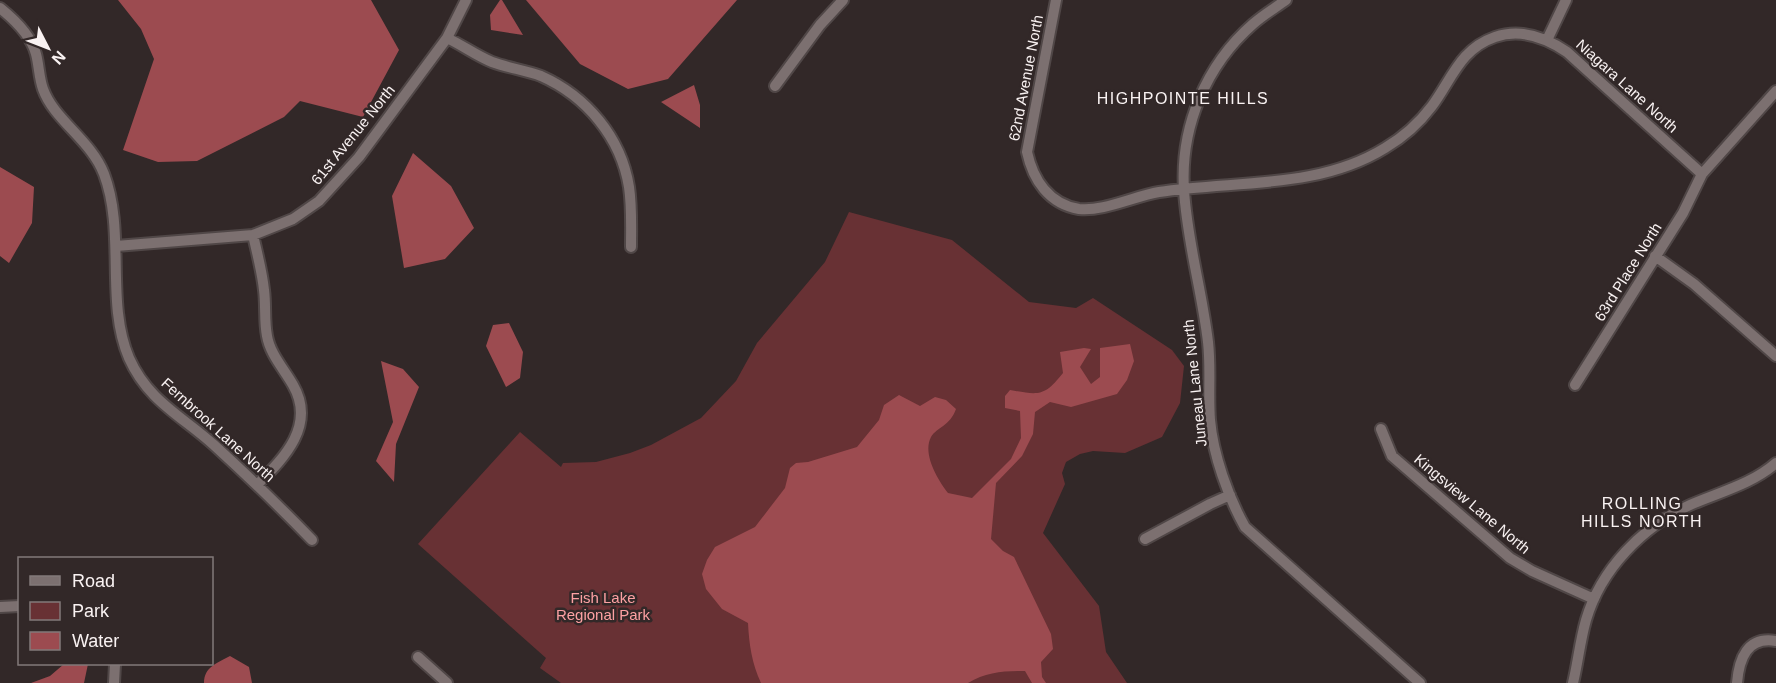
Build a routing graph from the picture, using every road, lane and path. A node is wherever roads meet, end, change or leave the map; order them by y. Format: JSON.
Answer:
{"nodes":[{"id":1,"x":466,"y":0,"type":"edge"},
{"id":2,"x":843,"y":0,"type":"edge"},
{"id":3,"x":1056,"y":0,"type":"edge"},
{"id":4,"x":1286,"y":0,"type":"edge"},
{"id":5,"x":1566,"y":0,"type":"edge"},
{"id":6,"x":0,"y":8,"type":"edge"},
{"id":7,"x":447,"y":38,"type":"junction"},
{"id":8,"x":1547,"y":40,"type":"junction"},
{"id":9,"x":775,"y":87,"type":"dead end"},
{"id":10,"x":1776,"y":91,"type":"edge"},
{"id":11,"x":1702,"y":174,"type":"junction"},
{"id":12,"x":1184,"y":190,"type":"junction"},
{"id":13,"x":253,"y":235,"type":"junction"},
{"id":14,"x":116,"y":246,"type":"junction"},
{"id":15,"x":631,"y":247,"type":"dead end"},
{"id":16,"x":1655,"y":256,"type":"junction"},
{"id":17,"x":1776,"y":356,"type":"edge"},
{"id":18,"x":1575,"y":385,"type":"dead end"},
{"id":19,"x":1381,"y":429,"type":"dead end"},
{"id":20,"x":1776,"y":463,"type":"edge"},
{"id":21,"x":258,"y":484,"type":"junction"},
{"id":22,"x":1230,"y":495,"type":"junction"},
{"id":23,"x":312,"y":540,"type":"dead end"},
{"id":24,"x":1145,"y":540,"type":"dead end"},
{"id":25,"x":1594,"y":599,"type":"junction"},
{"id":26,"x":18,"y":606,"type":"edge"},
{"id":27,"x":0,"y":607,"type":"edge"},
{"id":28,"x":1776,"y":641,"type":"edge"},
{"id":29,"x":418,"y":657,"type":"dead end"},
{"id":30,"x":115,"y":665,"type":"edge"},
{"id":31,"x":114,"y":683,"type":"edge"},
{"id":32,"x":447,"y":683,"type":"edge"},
{"id":33,"x":1420,"y":683,"type":"edge"},
{"id":34,"x":1573,"y":683,"type":"edge"},
{"id":35,"x":1737,"y":683,"type":"edge"}],
"edges":[{"from":1,"to":7,"type":"street","name":"61st Avenue North"},
{"from":2,"to":9,"type":"street"},
{"from":3,"to":12,"type":"street","name":"62nd Avenue North"},
{"from":4,"to":12,"type":"street","name":"Juneau Lane North"},
{"from":5,"to":8,"type":"street"},
{"from":6,"to":14,"type":"street","name":"Fernbrook Lane North"},
{"from":7,"to":13,"type":"street","name":"61st Avenue North"},
{"from":7,"to":15,"type":"street"},
{"from":8,"to":11,"type":"street","name":"Niagara Lane North"},
{"from":8,"to":12,"type":"street","name":"Niagara Lane North"},
{"from":10,"to":11,"type":"street","name":"63rd Place North"},
{"from":11,"to":16,"type":"street","name":"63rd Place North"},
{"from":12,"to":22,"type":"street","name":"Juneau Lane North"},
{"from":13,"to":14,"type":"street","name":"61st Avenue North"},
{"from":13,"to":21,"type":"street"},
{"from":14,"to":21,"type":"street","name":"Fernbrook Lane North"},
{"from":16,"to":17,"type":"street"},
{"from":16,"to":18,"type":"street","name":"63rd Place North"},
{"from":19,"to":25,"type":"street","name":"Kingsview Lane North"},
{"from":20,"to":25,"type":"street"},
{"from":21,"to":23,"type":"street","name":"Fernbrook Lane North"},
{"from":22,"to":24,"type":"street"},
{"from":22,"to":33,"type":"street","name":"Juneau Lane North"},
{"from":25,"to":34,"type":"street"},
{"from":26,"to":27,"type":"street"},
{"from":28,"to":35,"type":"street"},
{"from":29,"to":32,"type":"street"},
{"from":30,"to":31,"type":"street"}]}
